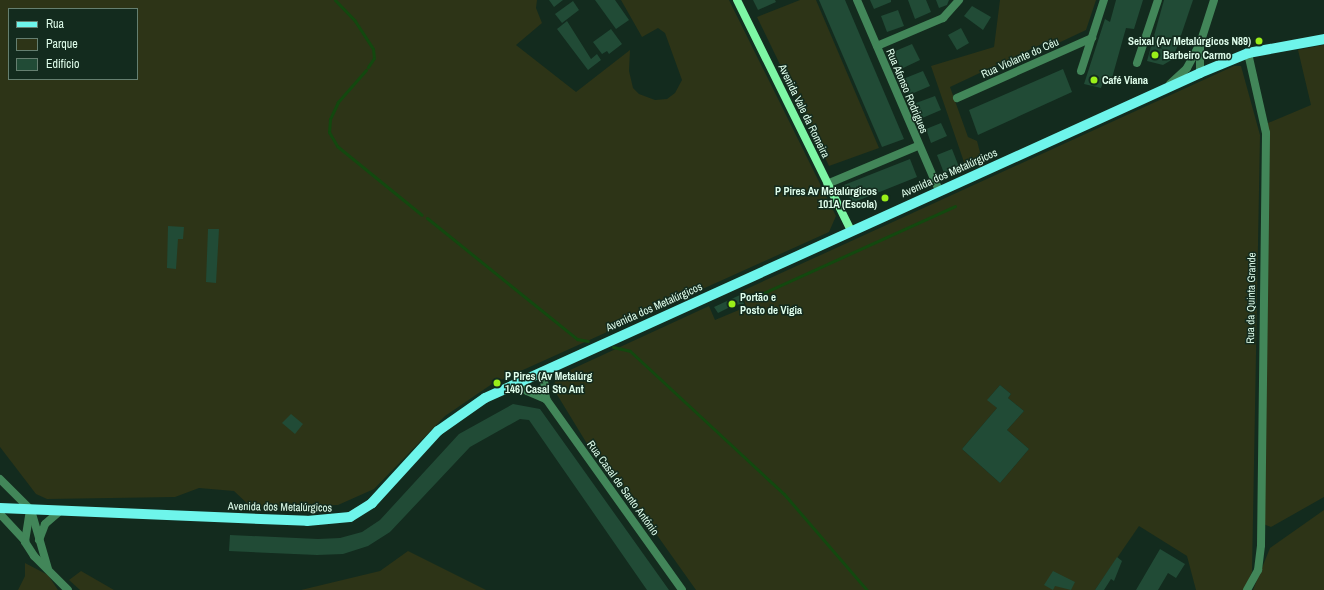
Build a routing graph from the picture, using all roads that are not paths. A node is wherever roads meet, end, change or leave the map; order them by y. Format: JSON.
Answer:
{"nodes":[{"id":1,"x":737,"y":0,"type":"edge"},
{"id":2,"x":857,"y":0,"type":"edge"},
{"id":3,"x":959,"y":0,"type":"edge"},
{"id":4,"x":1104,"y":0,"type":"edge"},
{"id":5,"x":1158,"y":0,"type":"edge"},
{"id":6,"x":1214,"y":0,"type":"edge"},
{"id":7,"x":1092,"y":38,"type":"junction"},
{"id":8,"x":1324,"y":39,"type":"edge"},
{"id":9,"x":1200,"y":44,"type":"junction"},
{"id":10,"x":877,"y":46,"type":"junction"},
{"id":11,"x":1248,"y":53,"type":"junction"},
{"id":12,"x":1137,"y":63,"type":"dead end"},
{"id":13,"x":1081,"y":71,"type":"dead end"},
{"id":14,"x":1200,"y":73,"type":"junction"},
{"id":15,"x":1167,"y":88,"type":"junction"},
{"id":16,"x":957,"y":98,"type":"dead end"},
{"id":17,"x":918,"y":146,"type":"junction"},
{"id":18,"x":827,"y":184,"type":"junction"},
{"id":19,"x":939,"y":190,"type":"junction"},
{"id":20,"x":851,"y":231,"type":"junction"},
{"id":21,"x":542,"y":371,"type":"junction"},
{"id":22,"x":520,"y":382,"type":"junction"},
{"id":23,"x":546,"y":399,"type":"junction"},
{"id":24,"x":0,"y":479,"type":"edge"},
{"id":25,"x":0,"y":508,"type":"edge"},
{"id":26,"x":30,"y":510,"type":"junction"},
{"id":27,"x":60,"y":511,"type":"junction"},
{"id":28,"x":0,"y":514,"type":"edge"},
{"id":29,"x":25,"y":542,"type":"junction"},
{"id":30,"x":39,"y":542,"type":"junction"},
{"id":31,"x":48,"y":569,"type":"junction"},
{"id":32,"x":68,"y":590,"type":"edge"},
{"id":33,"x":682,"y":590,"type":"edge"},
{"id":34,"x":1247,"y":590,"type":"edge"}],
"edges":[{"from":1,"to":18,"type":"street","name":"Avenida Vale da Romeira"},
{"from":2,"to":10,"type":"street","name":"Rua Afonso Rodrigues"},
{"from":3,"to":10,"type":"street"},
{"from":4,"to":7,"type":"street"},
{"from":5,"to":12,"type":"street"},
{"from":6,"to":9,"type":"street"},
{"from":7,"to":13,"type":"street"},
{"from":7,"to":16,"type":"street","name":"Rua Violante do Céu"},
{"from":8,"to":11,"type":"main road","name":"Avenida dos Metalúrgicos"},
{"from":9,"to":14,"type":"street"},
{"from":9,"to":15,"type":"street"},
{"from":10,"to":17,"type":"street","name":"Rua Afonso Rodrigues"},
{"from":11,"to":14,"type":"main road","name":"Avenida dos Metalúrgicos"},
{"from":11,"to":34,"type":"street","name":"Rua da Quinta Grande"},
{"from":14,"to":15,"type":"main road","name":"Avenida dos Metalúrgicos"},
{"from":15,"to":19,"type":"main road","name":"Avenida dos Metalúrgicos"},
{"from":17,"to":18,"type":"street"},
{"from":17,"to":19,"type":"street","name":"Rua Afonso Rodrigues"},
{"from":18,"to":20,"type":"street","name":"Avenida Vale da Romeira"},
{"from":19,"to":20,"type":"main road","name":"Avenida dos Metalúrgicos"},
{"from":20,"to":21,"type":"main road","name":"Avenida dos Metalúrgicos"},
{"from":21,"to":22,"type":"main road","name":"Avenida dos Metalúrgicos"},
{"from":21,"to":23,"type":"street","name":"Rua Casal de Santo António"},
{"from":22,"to":23,"type":"street"},
{"from":22,"to":27,"type":"main road","name":"Avenida dos Metalúrgicos"},
{"from":23,"to":33,"type":"street","name":"Rua Casal de Santo António"},
{"from":24,"to":26,"type":"street"},
{"from":25,"to":26,"type":"main road","name":"Avenida dos Metalúrgicos"},
{"from":26,"to":27,"type":"main road","name":"Avenida dos Metalúrgicos"},
{"from":26,"to":29,"type":"street"},
{"from":26,"to":30,"type":"street"},
{"from":27,"to":30,"type":"street"},
{"from":28,"to":29,"type":"street"},
{"from":29,"to":31,"type":"street"},
{"from":30,"to":31,"type":"street"},
{"from":31,"to":32,"type":"street"}]}
